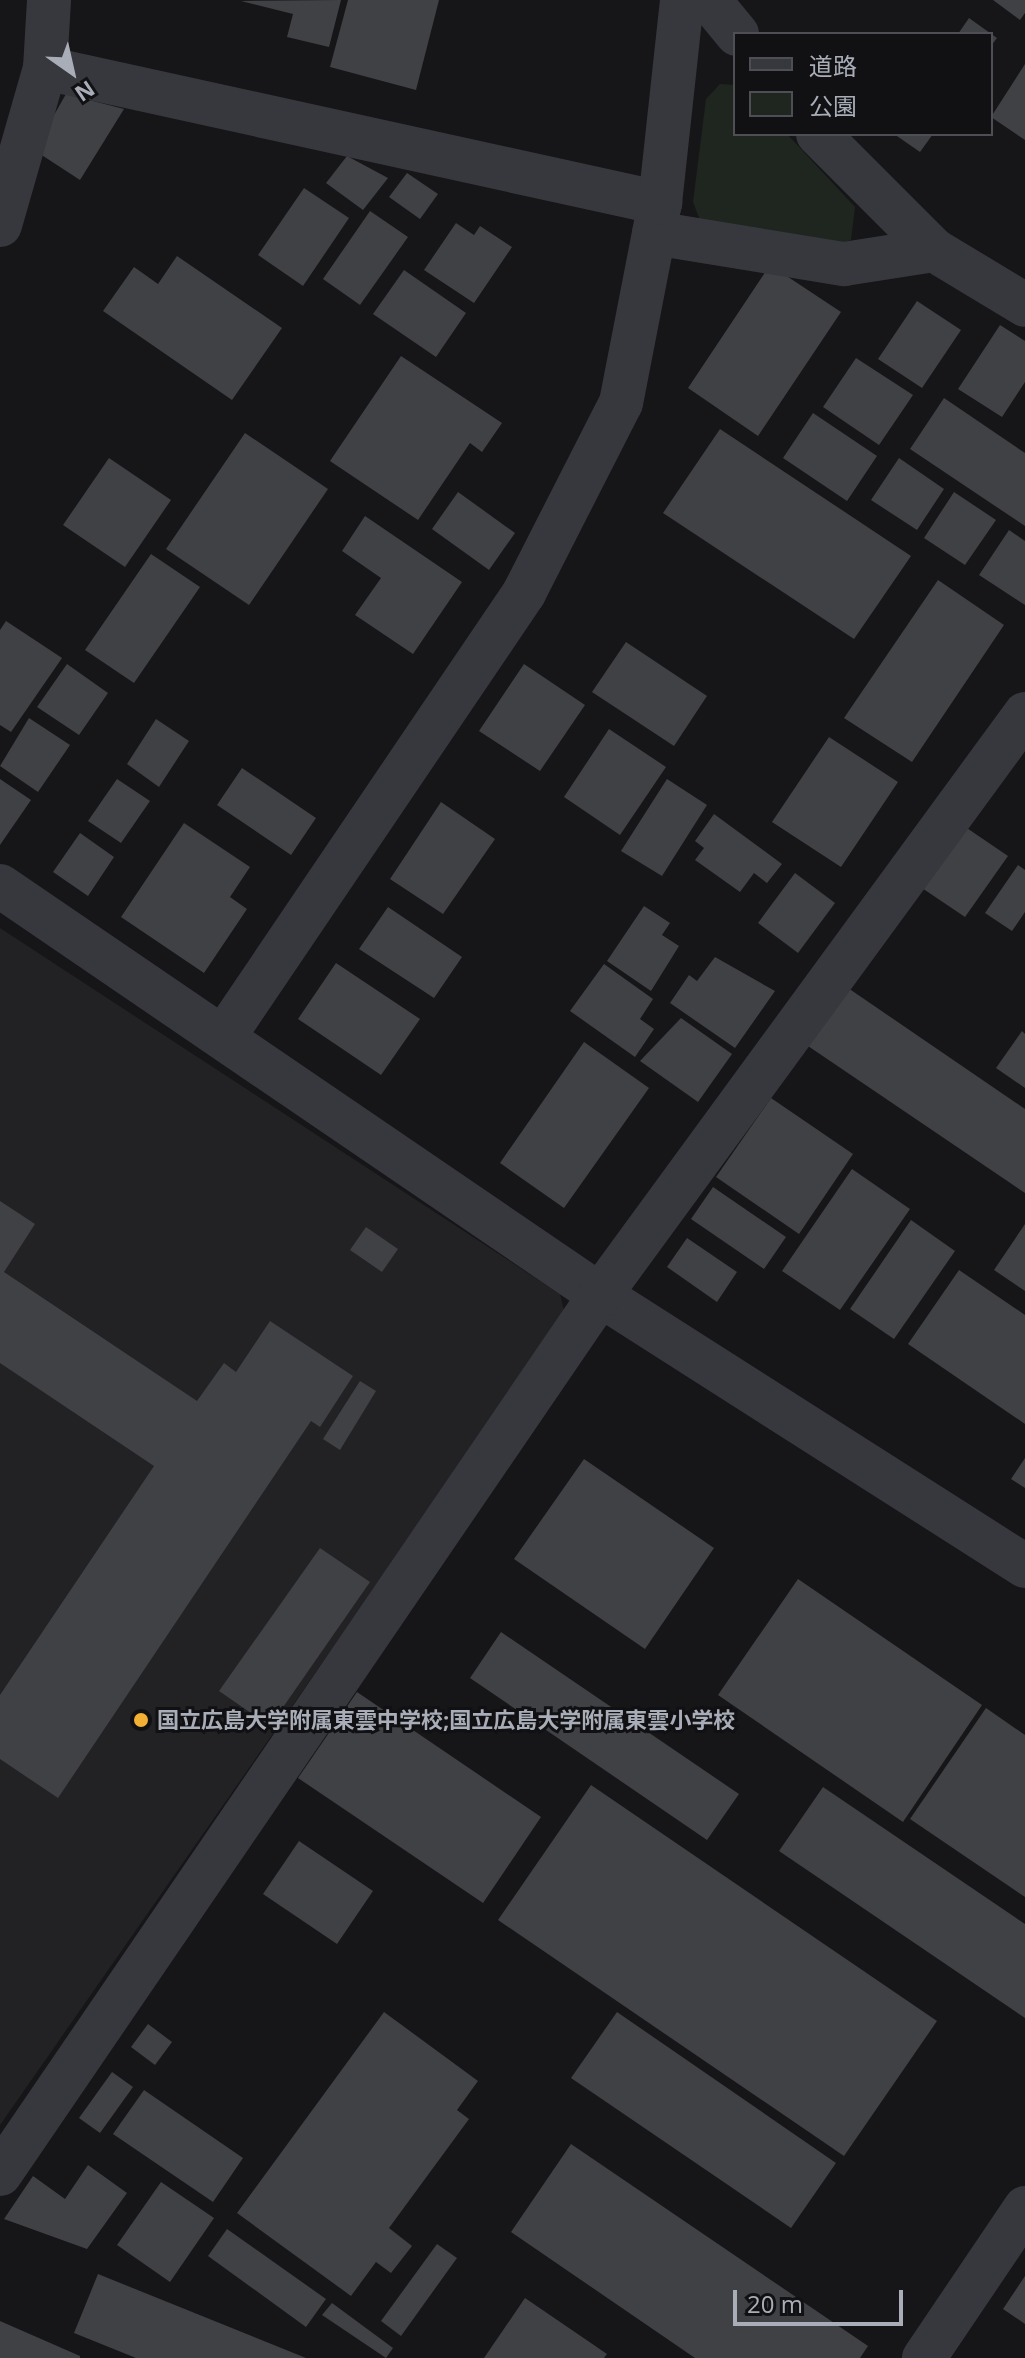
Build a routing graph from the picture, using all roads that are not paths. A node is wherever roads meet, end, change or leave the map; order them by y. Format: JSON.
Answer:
{"nodes":[{"id":1,"x":49,"y":0,"type":"edge"},
{"id":2,"x":682,"y":0,"type":"edge"},
{"id":3,"x":709,"y":0,"type":"edge"},
{"id":4,"x":735,"y":32,"type":"edge"},
{"id":5,"x":45,"y":68,"type":"junction"},
{"id":6,"x":820,"y":136,"type":"edge"},
{"id":7,"x":657,"y":218,"type":"junction"},
{"id":8,"x":0,"y":225,"type":"edge"},
{"id":9,"x":934,"y":250,"type":"junction"},
{"id":10,"x":1025,"y":305,"type":"edge"},
{"id":11,"x":1025,"y":714,"type":"edge"},
{"id":12,"x":0,"y":886,"type":"edge"},
{"id":13,"x":225,"y":1035,"type":"junction"},
{"id":14,"x":600,"y":1295,"type":"junction"},
{"id":15,"x":1025,"y":1566,"type":"edge"},
{"id":16,"x":0,"y":2174,"type":"edge"},
{"id":17,"x":1025,"y":2208,"type":"edge"},
{"id":18,"x":924,"y":2358,"type":"edge"}],
"edges":[{"from":1,"to":5,"type":"street"},
{"from":2,"to":7,"type":"street"},
{"from":3,"to":4,"type":"street"},
{"from":5,"to":7,"type":"street"},
{"from":5,"to":8,"type":"street"},
{"from":6,"to":9,"type":"street"},
{"from":7,"to":9,"type":"street"},
{"from":7,"to":13,"type":"street"},
{"from":9,"to":10,"type":"street"},
{"from":11,"to":14,"type":"street"},
{"from":12,"to":13,"type":"street"},
{"from":13,"to":14,"type":"street"},
{"from":14,"to":15,"type":"street"},
{"from":14,"to":16,"type":"street"},
{"from":17,"to":18,"type":"street"}]}
